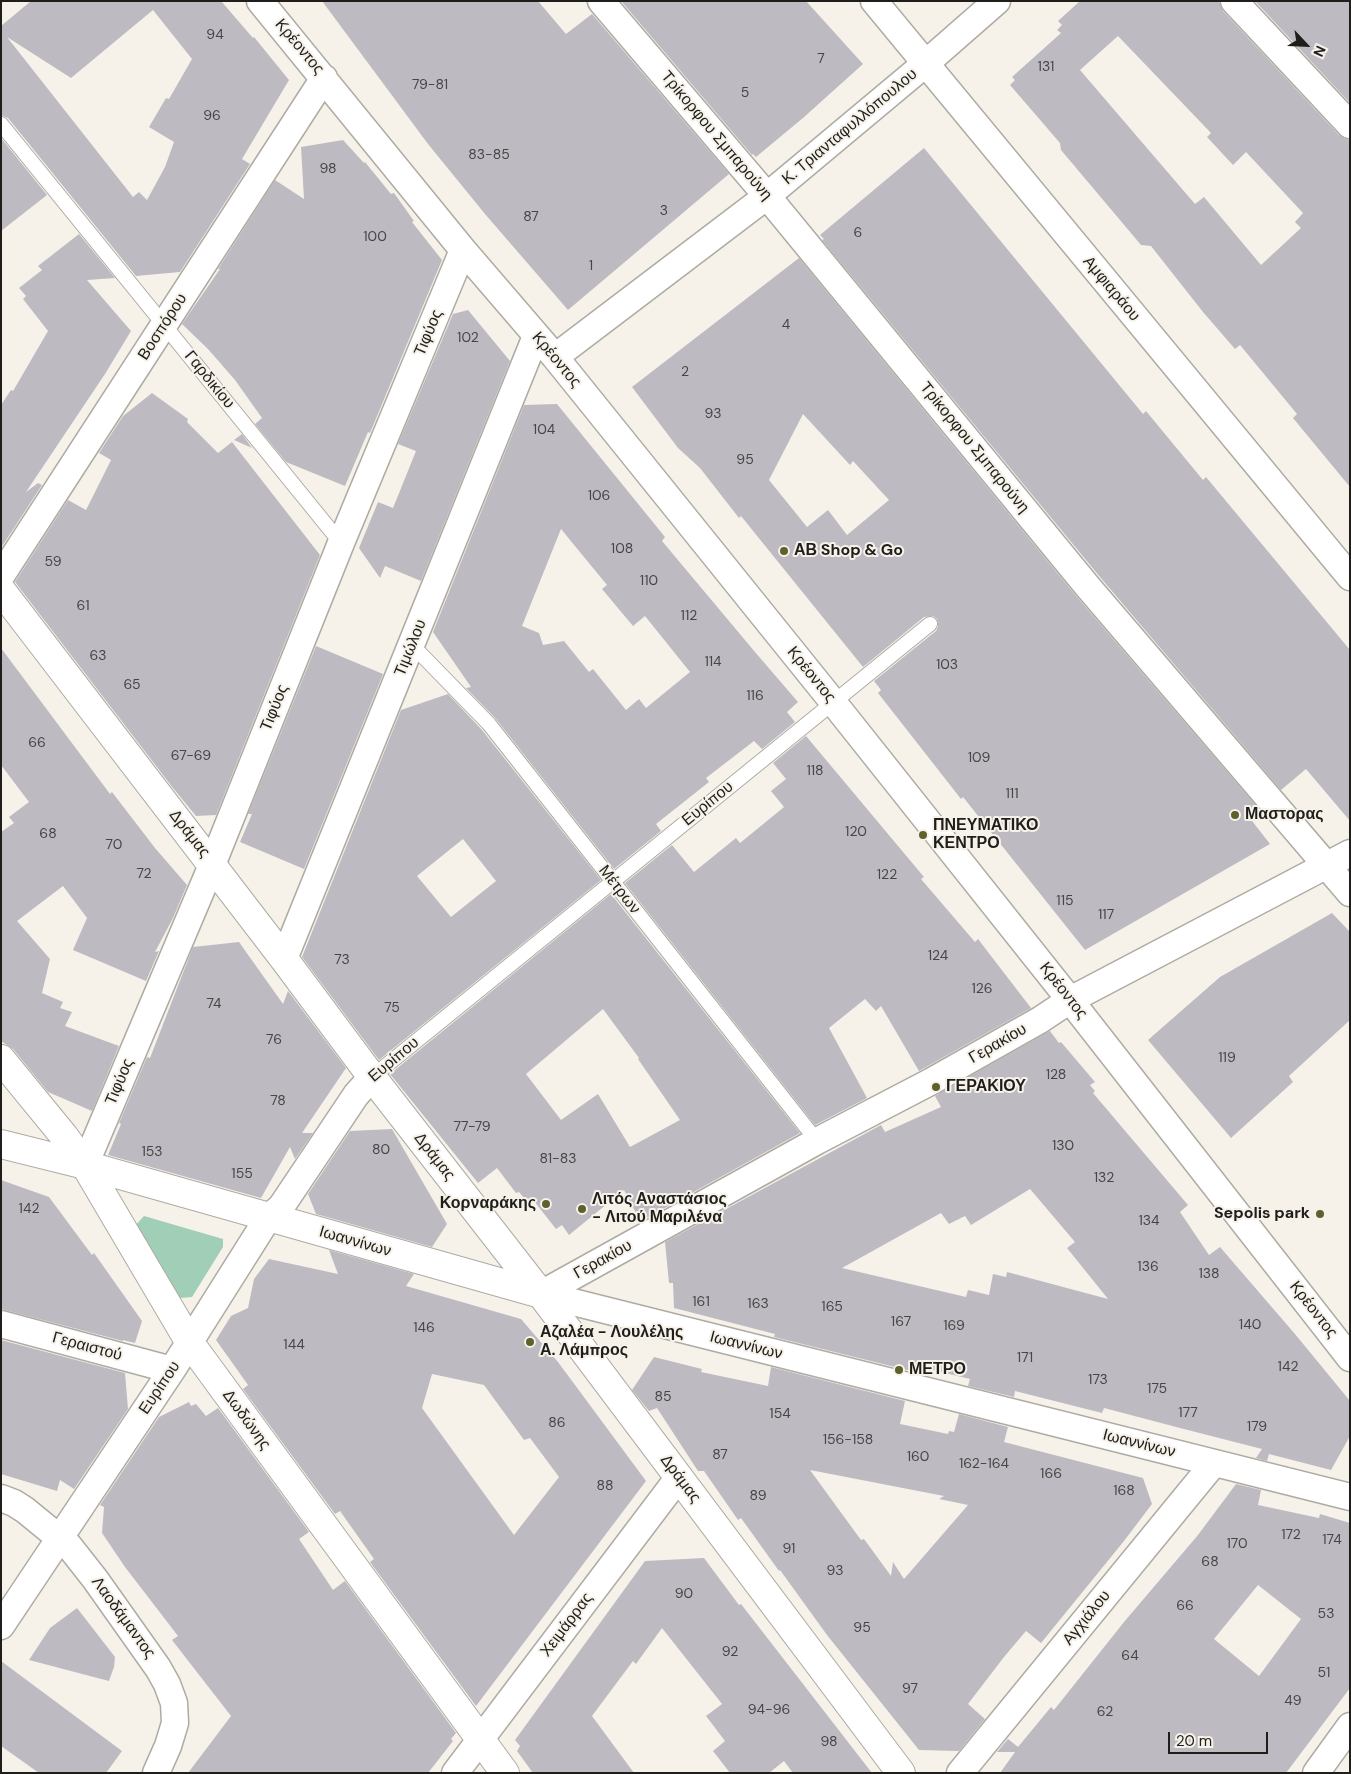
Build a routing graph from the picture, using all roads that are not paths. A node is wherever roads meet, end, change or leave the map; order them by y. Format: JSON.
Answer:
{"nodes":[{"id":1,"x":260,"y":1,"type":"edge"},
{"id":2,"x":601,"y":1,"type":"edge"},
{"id":3,"x":874,"y":1,"type":"edge"},
{"id":4,"x":997,"y":1,"type":"edge"},
{"id":5,"x":1234,"y":1,"type":"edge"},
{"id":6,"x":925,"y":64,"type":"junction"},
{"id":7,"x":324,"y":78,"type":"junction"},
{"id":8,"x":1,"y":124,"type":"edge"},
{"id":9,"x":1350,"y":125,"type":"edge"},
{"id":10,"x":767,"y":196,"type":"junction"},
{"id":11,"x":464,"y":250,"type":"junction"},
{"id":12,"x":164,"y":325,"type":"junction"},
{"id":13,"x":536,"y":336,"type":"junction"},
{"id":14,"x":555,"y":357,"type":"junction"},
{"id":15,"x":341,"y":543,"type":"junction"},
{"id":16,"x":1,"y":576,"type":"edge"},
{"id":17,"x":1350,"y":576,"type":"edge"},
{"id":18,"x":1,"y":590,"type":"edge"},
{"id":19,"x":930,"y":624,"type":"dead end"},
{"id":20,"x":412,"y":645,"type":"junction"},
{"id":21,"x":833,"y":702,"type":"junction"},
{"id":22,"x":1350,"y":853,"type":"edge"},
{"id":23,"x":212,"y":864,"type":"junction"},
{"id":24,"x":1327,"y":867,"type":"junction"},
{"id":25,"x":613,"y":882,"type":"junction"},
{"id":26,"x":1350,"y":893,"type":"edge"},
{"id":27,"x":284,"y":959,"type":"junction"},
{"id":28,"x":1070,"y":1000,"type":"junction"},
{"id":29,"x":1,"y":1059,"type":"edge"},
{"id":30,"x":372,"y":1077,"type":"junction"},
{"id":31,"x":817,"y":1141,"type":"junction"},
{"id":32,"x":1,"y":1144,"type":"edge"},
{"id":33,"x":85,"y":1165,"type":"junction"},
{"id":34,"x":268,"y":1218,"type":"junction"},
{"id":35,"x":541,"y":1294,"type":"junction"},
{"id":36,"x":1,"y":1324,"type":"edge"},
{"id":37,"x":190,"y":1343,"type":"junction"},
{"id":38,"x":1350,"y":1358,"type":"edge"},
{"id":39,"x":172,"y":1370,"type":"junction"},
{"id":40,"x":1214,"y":1463,"type":"junction"},
{"id":41,"x":679,"y":1477,"type":"junction"},
{"id":42,"x":1350,"y":1497,"type":"edge"},
{"id":43,"x":1,"y":1498,"type":"edge"},
{"id":44,"x":60,"y":1538,"type":"junction"},
{"id":45,"x":1,"y":1626,"type":"edge"},
{"id":46,"x":1350,"y":1726,"type":"edge"},
{"id":47,"x":480,"y":1739,"type":"junction"},
{"id":48,"x":156,"y":1773,"type":"edge"},
{"id":49,"x":455,"y":1773,"type":"edge"},
{"id":50,"x":505,"y":1773,"type":"edge"},
{"id":51,"x":901,"y":1773,"type":"edge"},
{"id":52,"x":960,"y":1773,"type":"edge"},
{"id":53,"x":1316,"y":1773,"type":"edge"}],
"edges":[{"from":1,"to":7,"type":"street","name":"Κρέοντος"},
{"from":2,"to":10,"type":"street","name":"Τρίκορφου Σμπαρούνη"},
{"from":3,"to":6,"type":"street","name":"Αμφιαράου"},
{"from":4,"to":6,"type":"street","name":"Κ. Τριανταφυλλόπουλου"},
{"from":5,"to":9,"type":"street"},
{"from":6,"to":10,"type":"street","name":"Κ. Τριανταφυλλόπουλου"},
{"from":6,"to":17,"type":"street","name":"Αμφιαράου"},
{"from":7,"to":11,"type":"street","name":"Κρέοντος"},
{"from":7,"to":12,"type":"street","name":"Βοσπόρου"},
{"from":8,"to":12,"type":"lane","name":"Γαρδικίου"},
{"from":10,"to":14,"type":"street","name":"Κ. Τριανταφυλλόπουλου"},
{"from":10,"to":24,"type":"street","name":"Τρίκορφου Σμπαρούνη"},
{"from":11,"to":13,"type":"street","name":"Κρέοντος"},
{"from":11,"to":15,"type":"street","name":"Τιφύος"},
{"from":12,"to":15,"type":"lane","name":"Γαρδικίου"},
{"from":12,"to":16,"type":"street","name":"Βοσπόρου"},
{"from":13,"to":14,"type":"street","name":"Κρέοντος"},
{"from":13,"to":20,"type":"street","name":"Τιμώλου"},
{"from":14,"to":21,"type":"street","name":"Κρέοντος"},
{"from":15,"to":23,"type":"street","name":"Τιφύος"},
{"from":18,"to":23,"type":"street","name":"Δράμας"},
{"from":19,"to":21,"type":"lane","name":"Ευρίπου"},
{"from":20,"to":25,"type":"lane","name":"Μέτρων"},
{"from":20,"to":27,"type":"street","name":"Τιμώλου"},
{"from":21,"to":25,"type":"lane","name":"Ευρίπου"},
{"from":21,"to":28,"type":"street","name":"Κρέοντος"},
{"from":22,"to":24,"type":"street","name":"Γερακίου"},
{"from":23,"to":27,"type":"street","name":"Δράμας"},
{"from":23,"to":33,"type":"street","name":"Τιφύος"},
{"from":24,"to":26,"type":"street","name":"Τρίκορφου Σμπαρούνη"},
{"from":24,"to":28,"type":"street","name":"Γερακίου"},
{"from":25,"to":30,"type":"lane","name":"Ευρίπου"},
{"from":25,"to":31,"type":"lane","name":"Μέτρων"},
{"from":27,"to":30,"type":"street","name":"Δράμας"},
{"from":28,"to":31,"type":"street","name":"Γερακίου"},
{"from":28,"to":38,"type":"street","name":"Κρέοντος"},
{"from":29,"to":33,"type":"street","name":"Δωδώνης"},
{"from":30,"to":34,"type":"street","name":"Ευρίπου"},
{"from":30,"to":35,"type":"street","name":"Δράμας"},
{"from":31,"to":35,"type":"street","name":"Γερακίου"},
{"from":32,"to":33,"type":"street","name":"Ιωαννίνων"},
{"from":33,"to":34,"type":"street","name":"Ιωαννίνων"},
{"from":33,"to":37,"type":"street","name":"Δωδώνης"},
{"from":34,"to":35,"type":"street","name":"Ιωαννίνων"},
{"from":34,"to":37,"type":"street","name":"Ευρίπου"},
{"from":35,"to":40,"type":"street","name":"Ιωαννίνων"},
{"from":35,"to":41,"type":"street","name":"Δράμας"},
{"from":36,"to":39,"type":"street","name":"Γεραιστού"},
{"from":37,"to":39,"type":"street","name":"Ευρίπου"},
{"from":37,"to":47,"type":"street","name":"Δωδώνης"},
{"from":39,"to":44,"type":"street","name":"Ευρίπου"},
{"from":40,"to":42,"type":"street","name":"Ιωαννίνων"},
{"from":40,"to":52,"type":"street","name":"Αγχιάλου"},
{"from":41,"to":47,"type":"street","name":"Χειμάρρας"},
{"from":41,"to":51,"type":"street","name":"Δράμας"},
{"from":43,"to":44,"type":"street","name":"Λαοδάμαντος"},
{"from":44,"to":45,"type":"street","name":"Ευρίπου"},
{"from":44,"to":48,"type":"street","name":"Λαοδάμαντος"},
{"from":46,"to":53,"type":"street"},
{"from":47,"to":49,"type":"street","name":"Χειμάρρας"},
{"from":47,"to":50,"type":"street","name":"Δωδώνης"}]}
